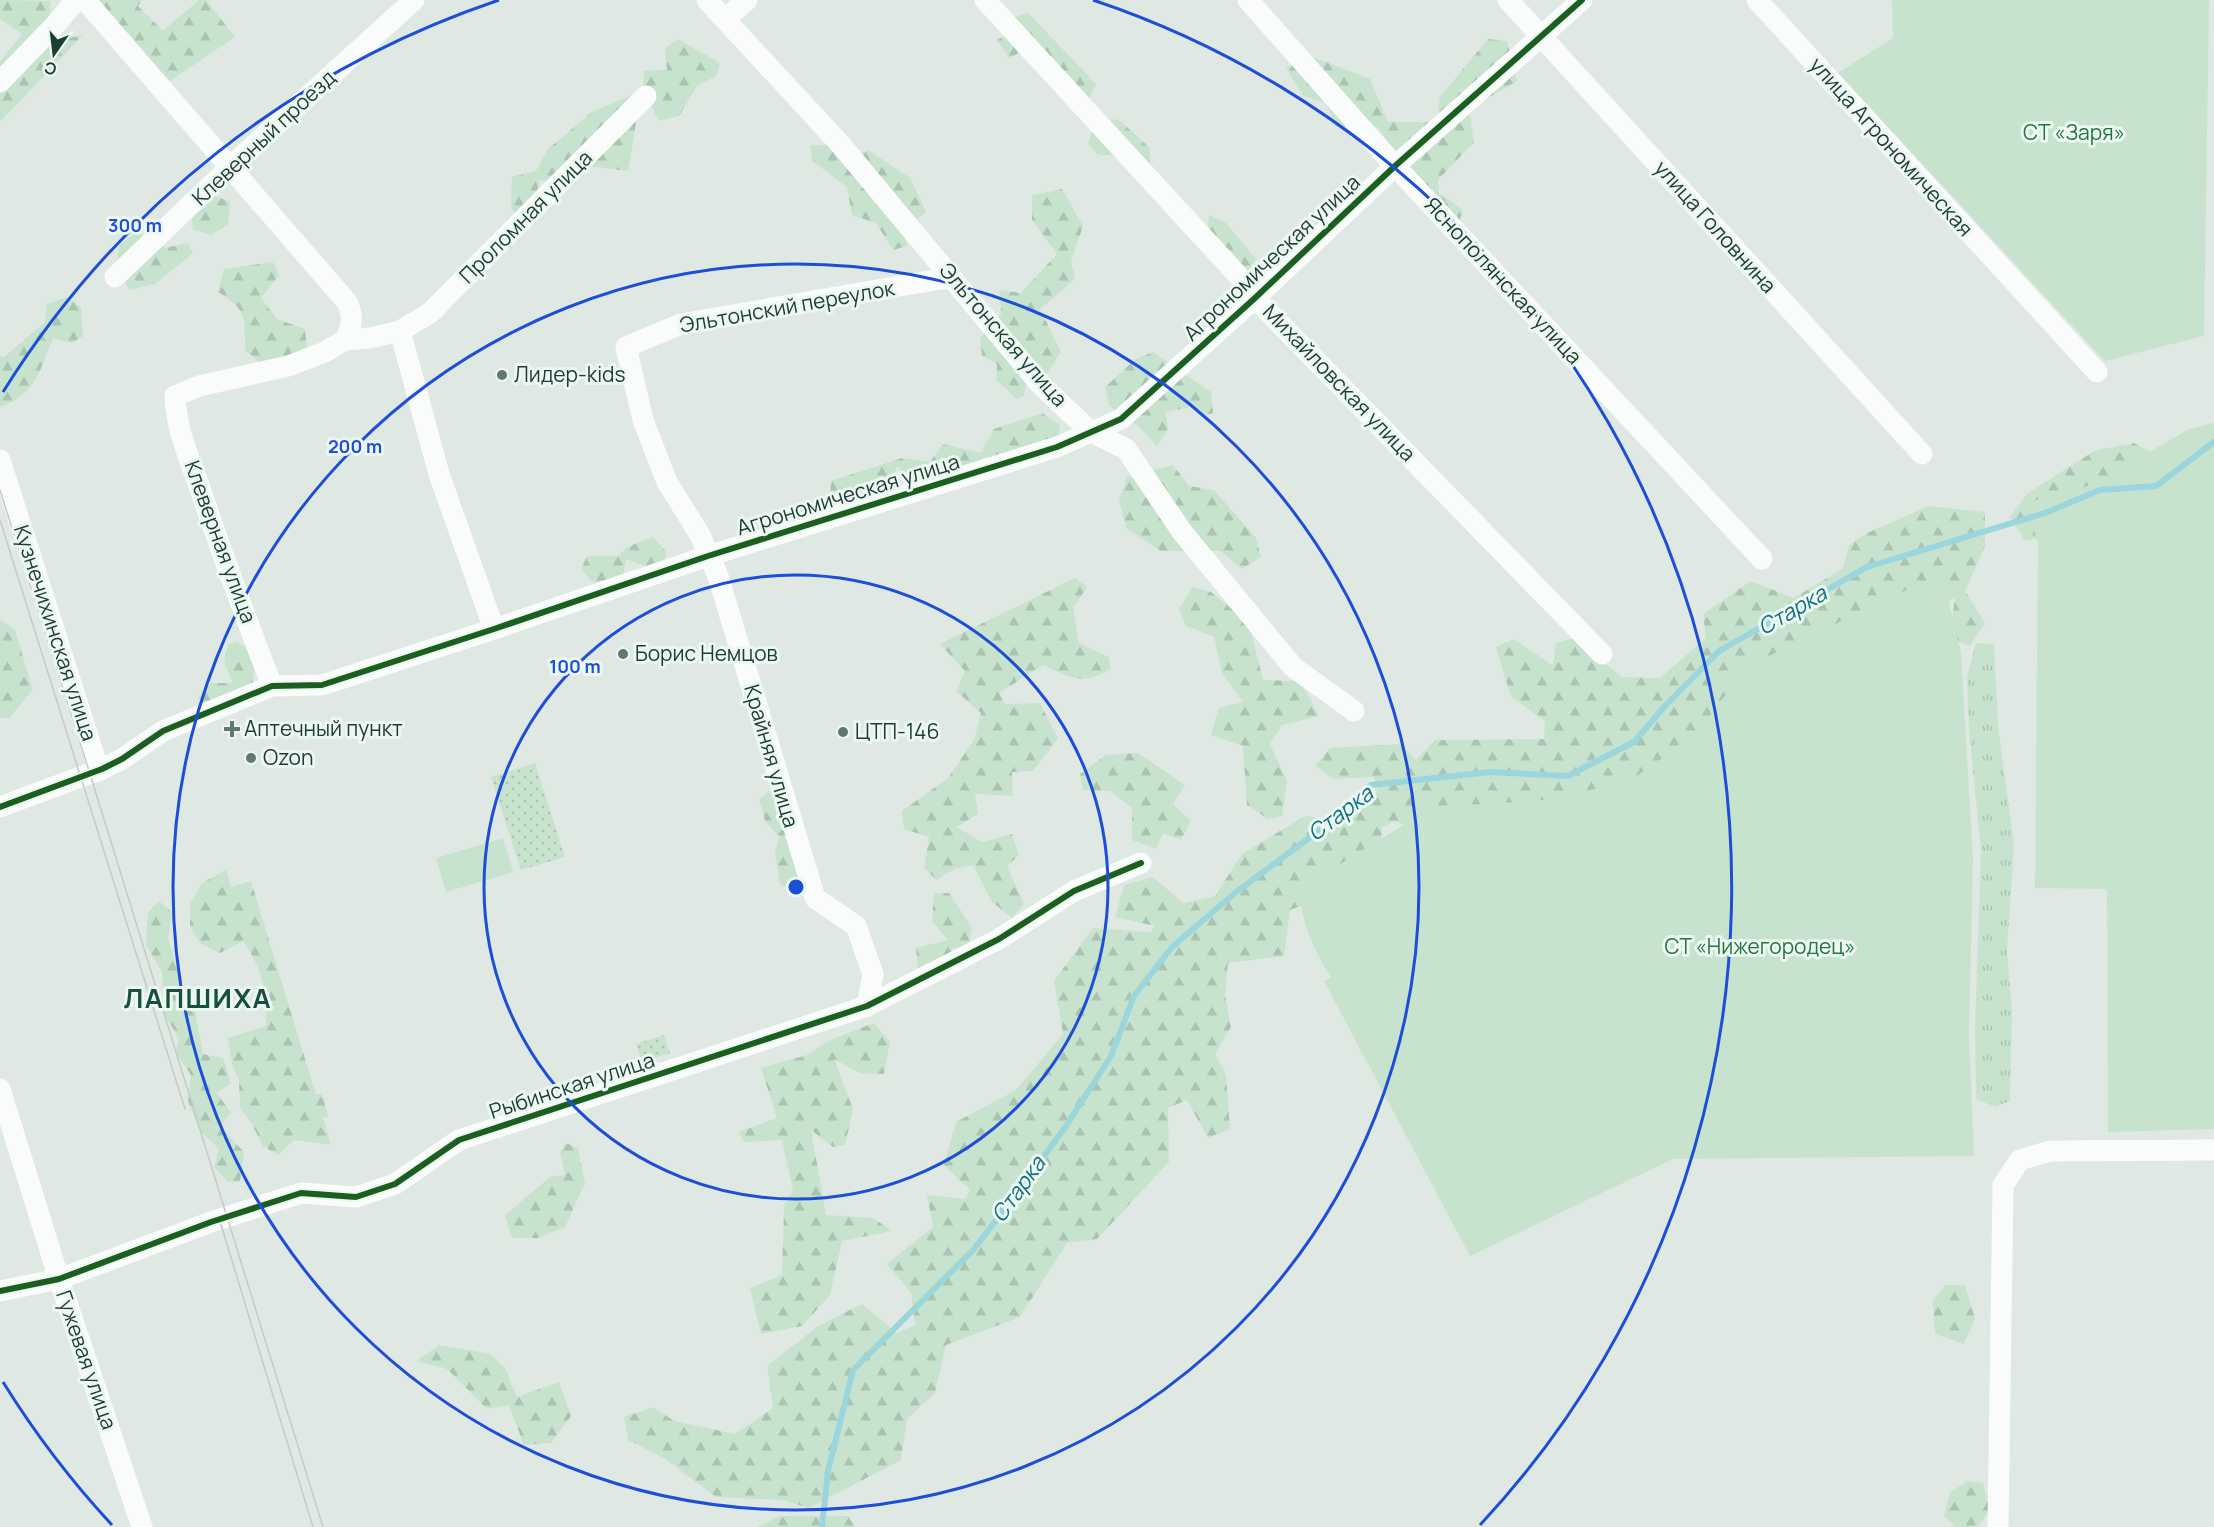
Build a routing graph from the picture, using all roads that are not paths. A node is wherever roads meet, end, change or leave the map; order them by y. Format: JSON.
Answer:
{"nodes":[{"id":1,"x":76,"y":0,"type":"edge"},
{"id":2,"x":85,"y":0,"type":"edge"},
{"id":3,"x":414,"y":0,"type":"edge"},
{"id":4,"x":707,"y":0,"type":"edge"},
{"id":5,"x":747,"y":0,"type":"edge"},
{"id":6,"x":985,"y":0,"type":"edge"},
{"id":7,"x":1248,"y":0,"type":"edge"},
{"id":8,"x":1509,"y":0,"type":"edge"},
{"id":9,"x":1582,"y":0,"type":"edge"},
{"id":10,"x":1757,"y":0,"type":"edge"},
{"id":11,"x":725,"y":19,"type":"junction"},
{"id":12,"x":1541,"y":37,"type":"junction"},
{"id":13,"x":0,"y":82,"type":"edge"},
{"id":14,"x":646,"y":96,"type":"dead end"},
{"id":15,"x":1395,"y":166,"type":"junction"},
{"id":16,"x":229,"y":168,"type":"junction"},
{"id":17,"x":952,"y":277,"type":"junction"},
{"id":18,"x":115,"y":278,"type":"dead end"},
{"id":19,"x":1255,"y":298,"type":"junction"},
{"id":20,"x":400,"y":331,"type":"junction"},
{"id":21,"x":345,"y":340,"type":"junction"},
{"id":22,"x":626,"y":347,"type":"joint"},
{"id":23,"x":2097,"y":372,"type":"dead end"},
{"id":24,"x":175,"y":396,"type":"joint"},
{"id":25,"x":1091,"y":432,"type":"junction"},
{"id":26,"x":1922,"y":454,"type":"dead end"},
{"id":27,"x":0,"y":460,"type":"edge"},
{"id":28,"x":708,"y":556,"type":"junction"},
{"id":29,"x":1762,"y":559,"type":"dead end"},
{"id":30,"x":494,"y":629,"type":"junction"},
{"id":31,"x":1602,"y":654,"type":"dead end"},
{"id":32,"x":272,"y":686,"type":"junction"},
{"id":33,"x":1354,"y":711,"type":"dead end"},
{"id":34,"x":99,"y":771,"type":"junction"},
{"id":35,"x":0,"y":807,"type":"edge"},
{"id":36,"x":1141,"y":863,"type":"dead end"},
{"id":37,"x":867,"y":1006,"type":"junction"},
{"id":38,"x":0,"y":1089,"type":"edge"},
{"id":39,"x":2214,"y":1150,"type":"edge"},
{"id":40,"x":59,"y":1279,"type":"junction"},
{"id":41,"x":0,"y":1291,"type":"edge"},
{"id":42,"x":142,"y":1527,"type":"edge"},
{"id":43,"x":1998,"y":1527,"type":"edge"}],
"edges":[{"from":1,"to":13,"type":"street"},
{"from":2,"to":16,"type":"street"},
{"from":3,"to":16,"type":"street","name":"Клеверный проезд"},
{"from":4,"to":11,"type":"street","name":"Эльтонская улица"},
{"from":5,"to":11,"type":"street"},
{"from":6,"to":19,"type":"street","name":"Михайловская улица"},
{"from":7,"to":15,"type":"street","name":"Яснополянская улица"},
{"from":8,"to":12,"type":"street","name":"улица Головнина"},
{"from":9,"to":12,"type":"street","name":"Агрономическая улица"},
{"from":10,"to":23,"type":"street","name":"улица Агрономическая"},
{"from":11,"to":17,"type":"street","name":"Эльтонская улица"},
{"from":12,"to":15,"type":"street","name":"Агрономическая улица"},
{"from":12,"to":26,"type":"street","name":"улица Головнина"},
{"from":14,"to":20,"type":"street","name":"Проломная улица"},
{"from":15,"to":19,"type":"street","name":"Агрономическая улица"},
{"from":15,"to":29,"type":"street","name":"Яснополянская улица"},
{"from":16,"to":18,"type":"street","name":"Клеверный проезд"},
{"from":16,"to":21,"type":"street"},
{"from":17,"to":22,"type":"street","name":"Эльтонский переулок"},
{"from":17,"to":25,"type":"street","name":"Эльтонская улица"},
{"from":19,"to":25,"type":"street","name":"Агрономическая улица"},
{"from":19,"to":31,"type":"street","name":"Михайловская улица"},
{"from":20,"to":21,"type":"street","name":"Проломная улица"},
{"from":20,"to":30,"type":"street"},
{"from":21,"to":24,"type":"street","name":"Проломная улица"},
{"from":22,"to":28,"type":"street","name":"Крайняя улица"},
{"from":24,"to":32,"type":"street","name":"Клеверная улица"},
{"from":25,"to":28,"type":"street","name":"Агрономическая улица"},
{"from":25,"to":33,"type":"street","name":"Эльтонская улица"},
{"from":27,"to":34,"type":"street","name":"Кузнечихинская улица"},
{"from":28,"to":30,"type":"street","name":"Агрономическая улица"},
{"from":28,"to":37,"type":"street","name":"Крайняя улица"},
{"from":30,"to":32,"type":"street","name":"Агрономическая улица"},
{"from":32,"to":34,"type":"street","name":"Агрономическая улица"},
{"from":34,"to":35,"type":"street","name":"Агрономическая улица"},
{"from":36,"to":37,"type":"street","name":"Рыбинская улица"},
{"from":37,"to":40,"type":"street","name":"Рыбинская улица"},
{"from":38,"to":40,"type":"street","name":"Гужевая улица"},
{"from":39,"to":43,"type":"street"},
{"from":40,"to":41,"type":"street","name":"Рыбинская улица"},
{"from":40,"to":42,"type":"street","name":"Гужевая улица"}]}
